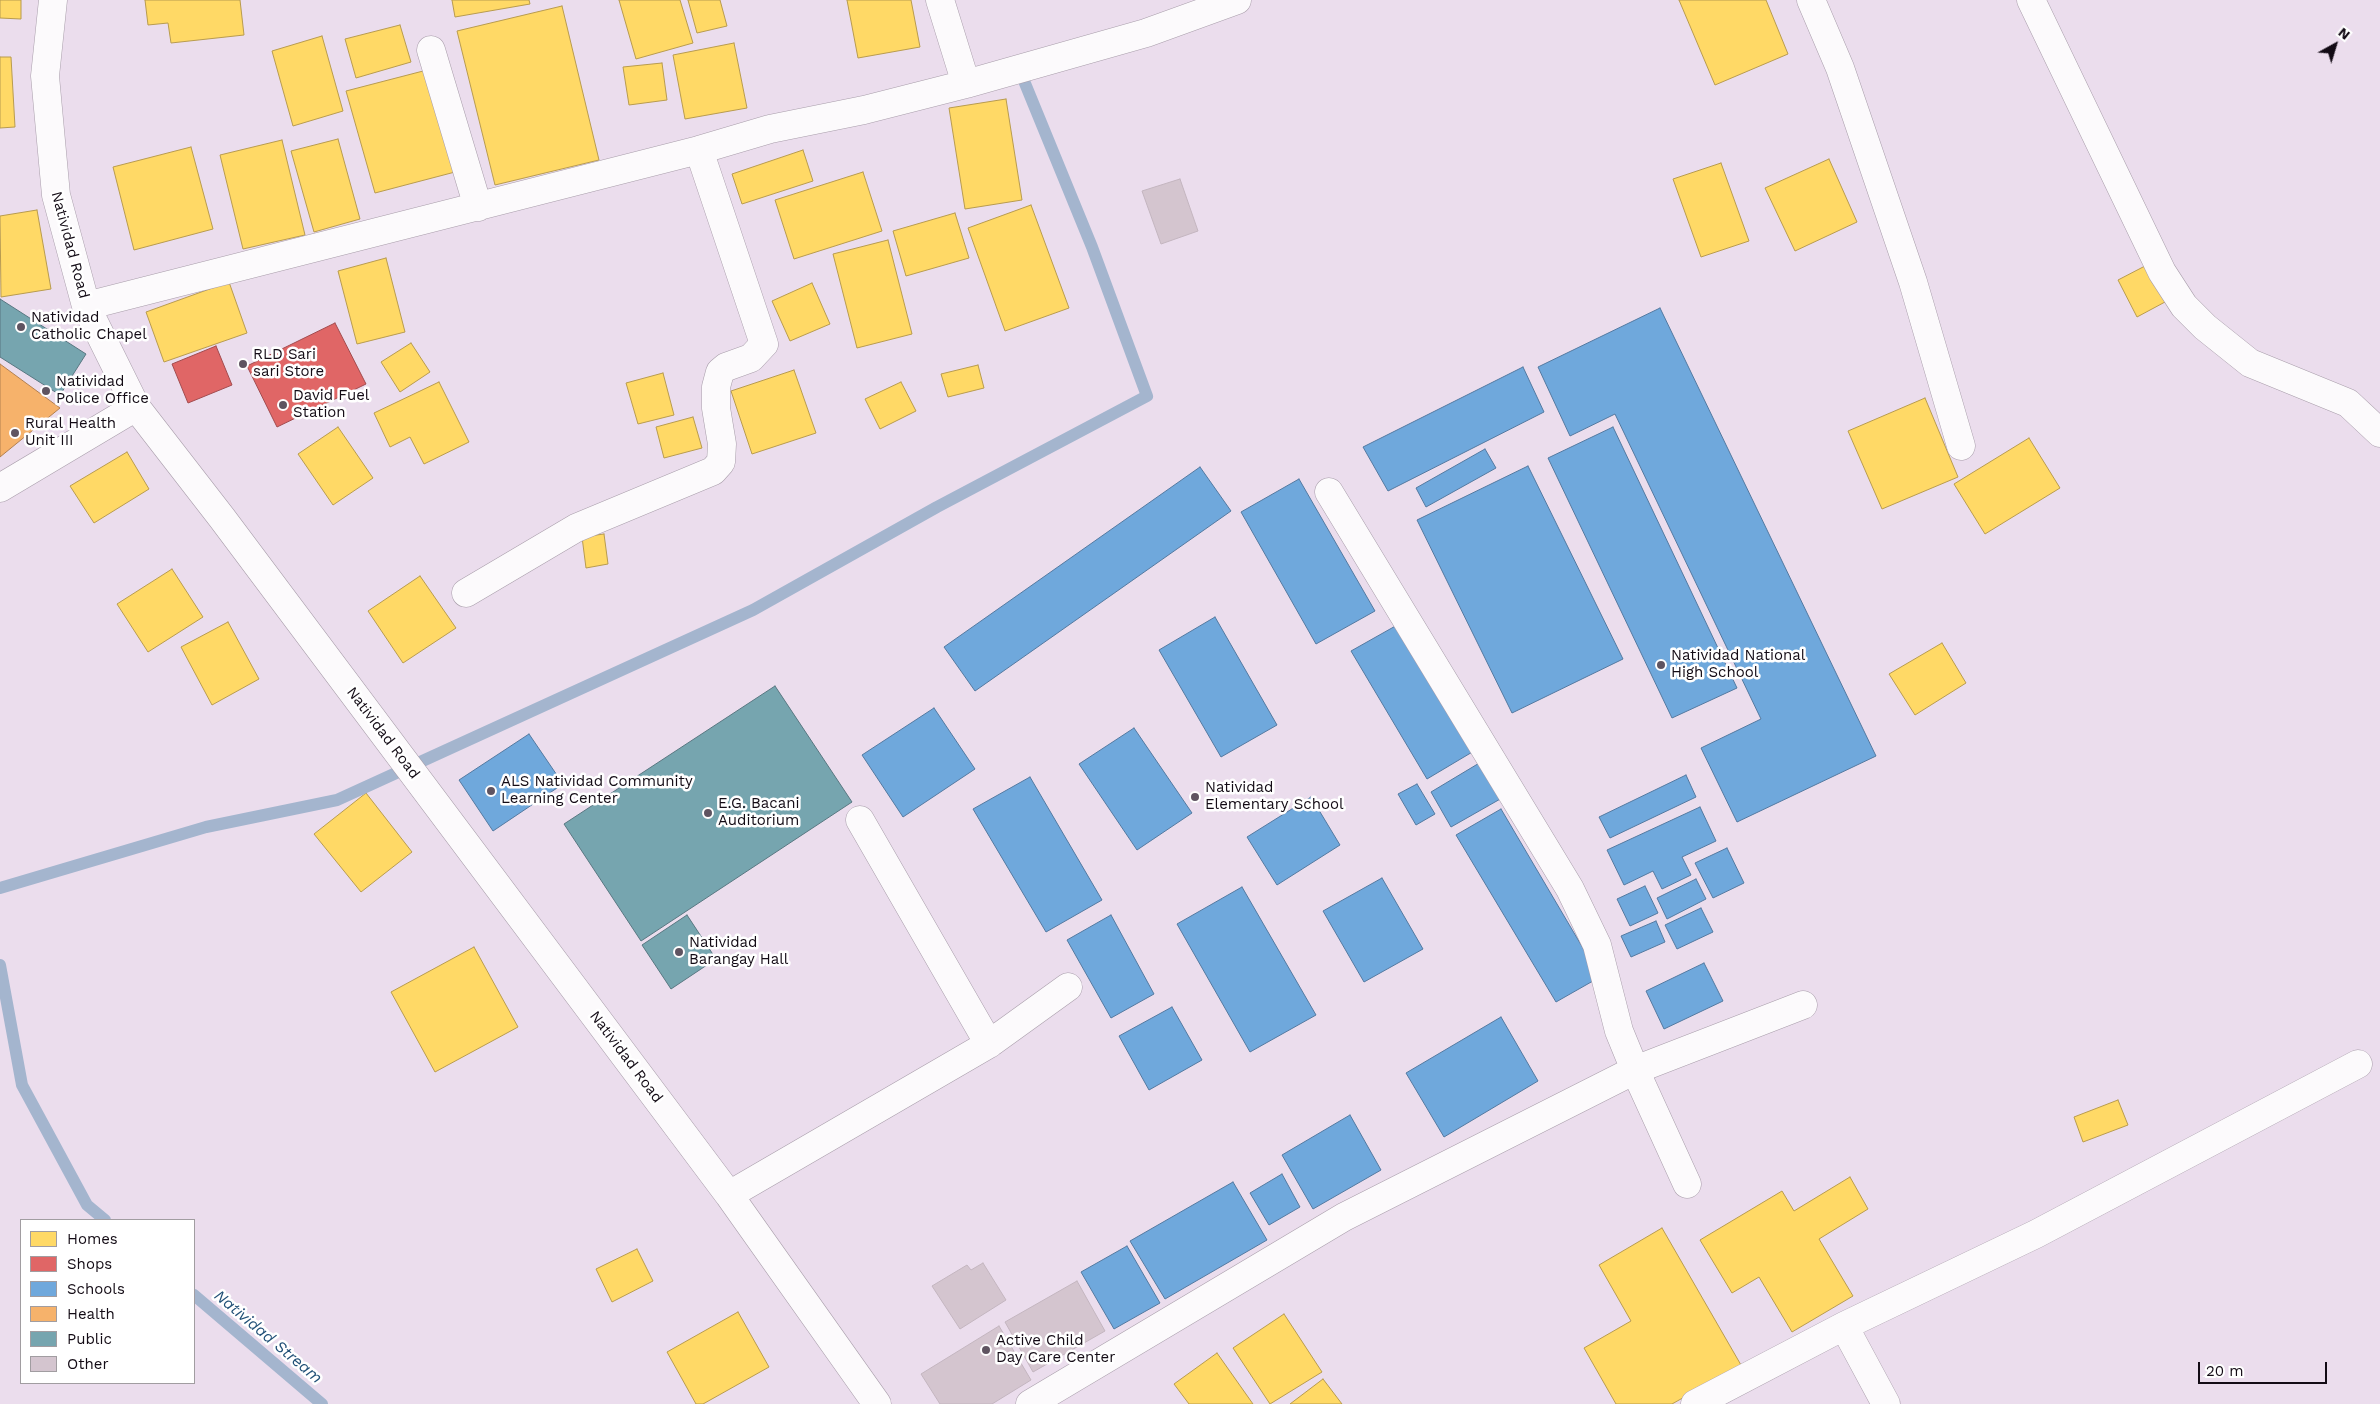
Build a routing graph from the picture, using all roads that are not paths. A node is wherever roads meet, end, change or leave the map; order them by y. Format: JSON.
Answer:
{"nodes":[{"id":1,"x":53,"y":0,"type":"edge"},
{"id":2,"x":940,"y":0,"type":"edge"},
{"id":3,"x":1237,"y":0,"type":"edge"},
{"id":4,"x":1811,"y":0,"type":"edge"},
{"id":5,"x":2031,"y":0,"type":"edge"},
{"id":6,"x":431,"y":50,"type":"dead end"},
{"id":7,"x":966,"y":84,"type":"junction"},
{"id":8,"x":699,"y":150,"type":"junction"},
{"id":9,"x":478,"y":207,"type":"junction"},
{"id":10,"x":86,"y":306,"type":"junction"},
{"id":11,"x":136,"y":407,"type":"junction"},
{"id":12,"x":2380,"y":433,"type":"edge"},
{"id":13,"x":1961,"y":446,"type":"dead end"},
{"id":14,"x":0,"y":488,"type":"edge"},
{"id":15,"x":1329,"y":492,"type":"dead end"},
{"id":16,"x":466,"y":593,"type":"dead end"},
{"id":17,"x":860,"y":820,"type":"dead end"},
{"id":18,"x":1068,"y":988,"type":"dead end"},
{"id":19,"x":1803,"y":1005,"type":"dead end"},
{"id":20,"x":989,"y":1044,"type":"junction"},
{"id":21,"x":2358,"y":1064,"type":"dead end"},
{"id":22,"x":1635,"y":1070,"type":"junction"},
{"id":23,"x":1688,"y":1184,"type":"dead end"},
{"id":24,"x":729,"y":1195,"type":"junction"},
{"id":25,"x":1844,"y":1326,"type":"junction"},
{"id":26,"x":876,"y":1404,"type":"edge"},
{"id":27,"x":1030,"y":1404,"type":"edge"},
{"id":28,"x":1695,"y":1404,"type":"edge"},
{"id":29,"x":1886,"y":1404,"type":"edge"}],
"edges":[{"from":1,"to":10,"type":"street","name":"Natividad Road"},
{"from":2,"to":7,"type":"street"},
{"from":3,"to":7,"type":"street"},
{"from":4,"to":13,"type":"street"},
{"from":5,"to":12,"type":"street"},
{"from":6,"to":9,"type":"street"},
{"from":7,"to":8,"type":"street"},
{"from":8,"to":9,"type":"street"},
{"from":8,"to":16,"type":"street"},
{"from":9,"to":10,"type":"street"},
{"from":10,"to":11,"type":"street","name":"Natividad Road"},
{"from":11,"to":14,"type":"street"},
{"from":11,"to":24,"type":"street","name":"Natividad Road"},
{"from":15,"to":22,"type":"street"},
{"from":17,"to":20,"type":"street"},
{"from":18,"to":20,"type":"street"},
{"from":19,"to":22,"type":"street"},
{"from":20,"to":24,"type":"street"},
{"from":21,"to":25,"type":"street"},
{"from":22,"to":23,"type":"street"},
{"from":22,"to":27,"type":"street"},
{"from":24,"to":26,"type":"street","name":"Natividad Road"},
{"from":25,"to":28,"type":"street"},
{"from":25,"to":29,"type":"street"}]}
